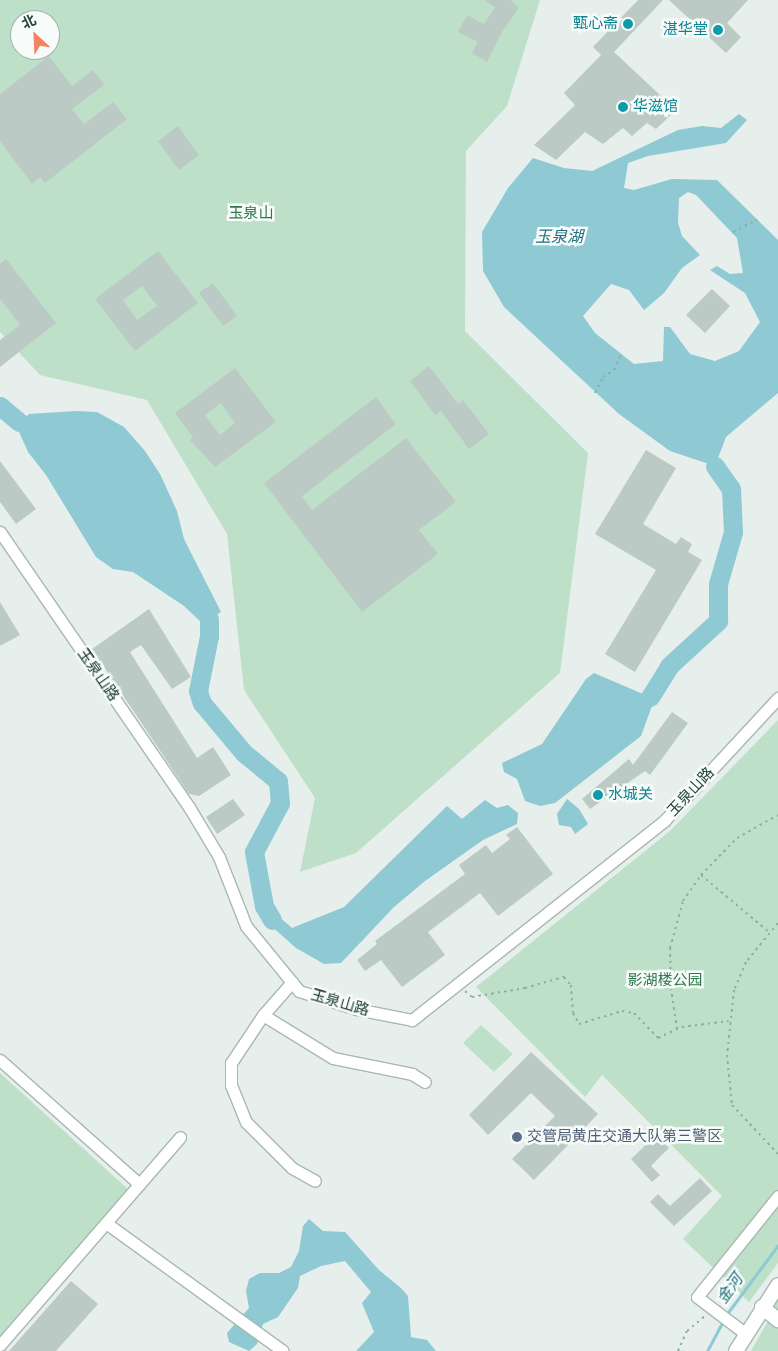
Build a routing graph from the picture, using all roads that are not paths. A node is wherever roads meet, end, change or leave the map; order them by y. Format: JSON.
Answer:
{"nodes":[{"id":1,"x":0,"y":532,"type":"edge"},
{"id":2,"x":778,"y":698,"type":"edge"},
{"id":3,"x":292,"y":982,"type":"junction"},
{"id":4,"x":263,"y":1015,"type":"junction"},
{"id":5,"x":0,"y":1060,"type":"edge"},
{"id":6,"x":425,"y":1082,"type":"dead end"},
{"id":7,"x":180,"y":1137,"type":"dead end"},
{"id":8,"x":315,"y":1181,"type":"dead end"},
{"id":9,"x":139,"y":1184,"type":"junction"},
{"id":10,"x":778,"y":1196,"type":"edge"},
{"id":11,"x":106,"y":1223,"type":"junction"},
{"id":12,"x":778,"y":1285,"type":"edge"},
{"id":13,"x":762,"y":1306,"type":"junction"},
{"id":14,"x":778,"y":1320,"type":"edge"},
{"id":15,"x":746,"y":1334,"type":"junction"},
{"id":16,"x":0,"y":1345,"type":"edge"},
{"id":17,"x":283,"y":1351,"type":"edge"},
{"id":18,"x":736,"y":1351,"type":"edge"}],
"edges":[{"from":1,"to":3,"type":"street","name":"玉泉山路"},
{"from":2,"to":3,"type":"street","name":"玉泉山路"},
{"from":3,"to":4,"type":"street"},
{"from":4,"to":6,"type":"street"},
{"from":4,"to":8,"type":"street"},
{"from":5,"to":9,"type":"street"},
{"from":7,"to":9,"type":"street"},
{"from":9,"to":11,"type":"street"},
{"from":10,"to":15,"type":"street"},
{"from":11,"to":16,"type":"street"},
{"from":11,"to":17,"type":"street"},
{"from":12,"to":13,"type":"street"},
{"from":13,"to":14,"type":"street"},
{"from":13,"to":15,"type":"street"},
{"from":15,"to":18,"type":"street"}]}
